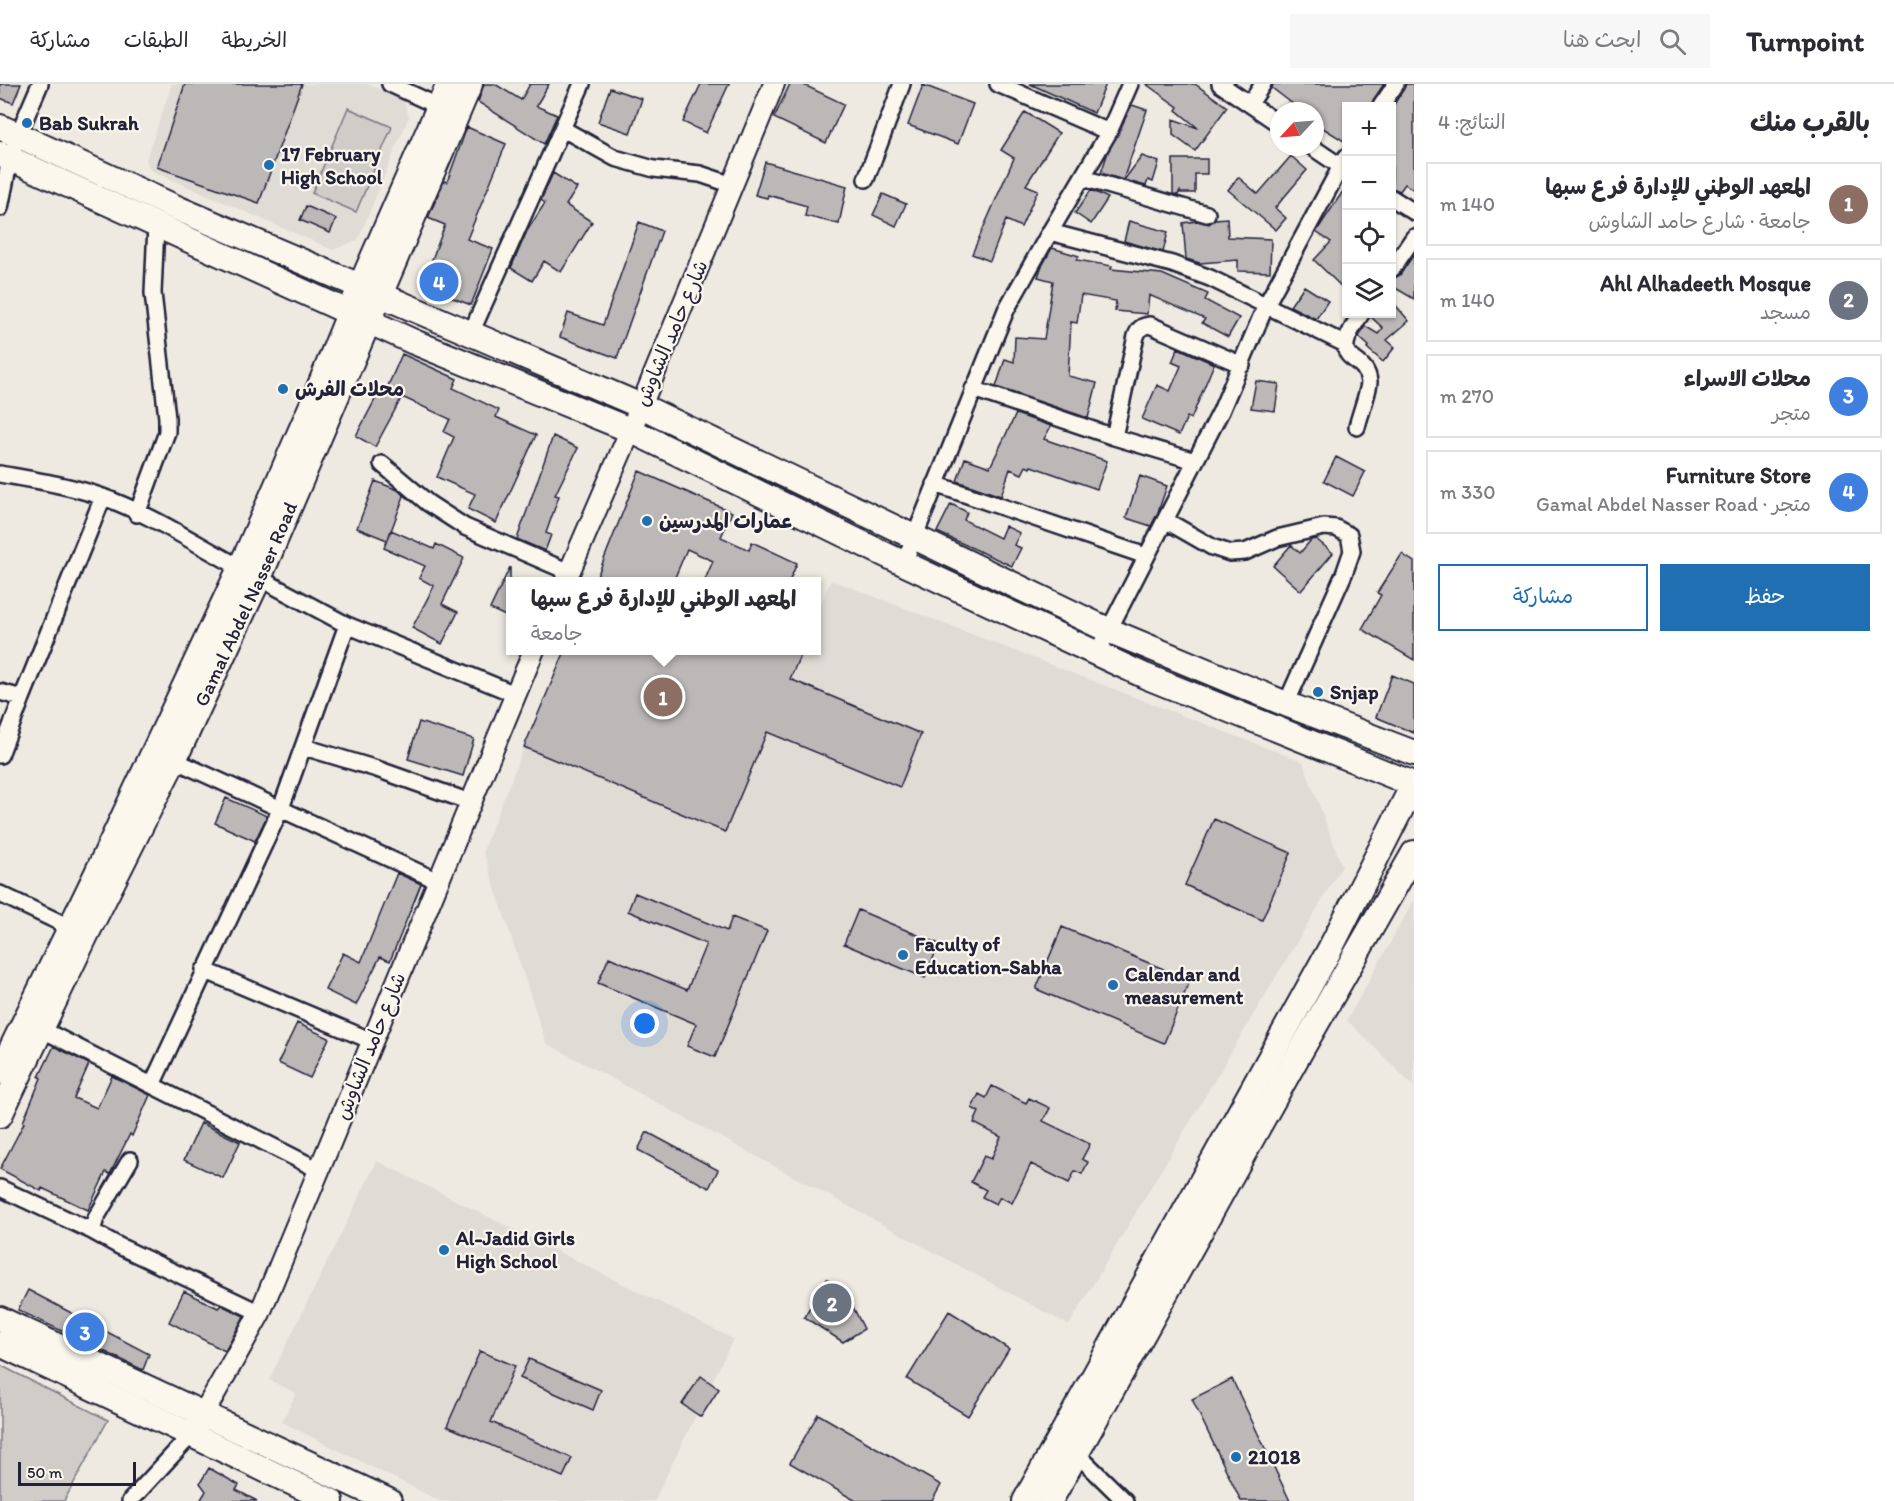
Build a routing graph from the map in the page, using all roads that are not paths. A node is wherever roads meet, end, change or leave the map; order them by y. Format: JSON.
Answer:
{"nodes":[{"id":1,"x":40,"y":84,"type":"edge"},
{"id":2,"x":390,"y":84,"type":"edge"},
{"id":3,"x":449,"y":84,"type":"edge"},
{"id":4,"x":470,"y":84,"type":"edge"},
{"id":5,"x":582,"y":84,"type":"edge"},
{"id":6,"x":774,"y":84,"type":"edge"},
{"id":7,"x":902,"y":84,"type":"edge"},
{"id":8,"x":998,"y":84,"type":"edge"},
{"id":9,"x":1130,"y":84,"type":"edge"},
{"id":10,"x":1220,"y":84,"type":"edge"},
{"id":11,"x":1263,"y":84,"type":"edge"},
{"id":12,"x":1396,"y":84,"type":"edge"},
{"id":13,"x":1384,"y":102,"type":"edge"},
{"id":14,"x":1250,"y":104,"type":"junction"},
{"id":15,"x":440,"y":106,"type":"junction"},
{"id":16,"x":1270,"y":118,"type":"edge"},
{"id":17,"x":563,"y":129,"type":"junction"},
{"id":18,"x":9,"y":131,"type":"edge"},
{"id":19,"x":1109,"y":132,"type":"junction"},
{"id":20,"x":1324,"y":153,"type":"edge"},
{"id":21,"x":5,"y":156,"type":"edge"},
{"id":22,"x":1342,"y":163,"type":"edge"},
{"id":23,"x":1342,"y":168,"type":"edge"},
{"id":24,"x":1083,"y":178,"type":"junction"},
{"id":25,"x":866,"y":179,"type":"dead end"},
{"id":26,"x":733,"y":185,"type":"junction"},
{"id":27,"x":1396,"y":201,"type":"edge"},
{"id":28,"x":0,"y":208,"type":"edge"},
{"id":29,"x":1414,"y":212,"type":"edge"},
{"id":30,"x":1206,"y":214,"type":"dead end"},
{"id":31,"x":156,"y":225,"type":"junction"},
{"id":32,"x":1050,"y":232,"type":"junction"},
{"id":33,"x":1414,"y":237,"type":"edge"},
{"id":34,"x":1395,"y":264,"type":"edge"},
{"id":35,"x":370,"y":292,"type":"junction"},
{"id":36,"x":1266,"y":305,"type":"junction"},
{"id":37,"x":360,"y":317,"type":"junction"},
{"id":38,"x":1358,"y":318,"type":"edge"},
{"id":39,"x":471,"y":333,"type":"junction"},
{"id":40,"x":1345,"y":344,"type":"junction"},
{"id":41,"x":1242,"y":364,"type":"junction"},
{"id":42,"x":973,"y":389,"type":"junction"},
{"id":43,"x":640,"y":406,"type":"junction"},
{"id":44,"x":1357,"y":428,"type":"dead end"},
{"id":45,"x":630,"y":430,"type":"junction"},
{"id":46,"x":1114,"y":437,"type":"junction"},
{"id":47,"x":1195,"y":461,"type":"junction"},
{"id":48,"x":382,"y":464,"type":"dead end"},
{"id":49,"x":0,"y":474,"type":"edge"},
{"id":50,"x":935,"y":484,"type":"junction"},
{"id":51,"x":103,"y":497,"type":"junction"},
{"id":52,"x":137,"y":514,"type":"junction"},
{"id":53,"x":1165,"y":520,"type":"junction"},
{"id":54,"x":913,"y":538,"type":"junction"},
{"id":55,"x":1146,"y":556,"type":"junction"},
{"id":56,"x":904,"y":563,"type":"junction"},
{"id":57,"x":250,"y":573,"type":"junction"},
{"id":58,"x":567,"y":577,"type":"edge"},
{"id":59,"x":347,"y":625,"type":"junction"},
{"id":60,"x":1108,"y":630,"type":"junction"},
{"id":61,"x":1097,"y":653,"type":"junction"},
{"id":62,"x":532,"y":655,"type":"edge"},
{"id":63,"x":0,"y":692,"type":"edge"},
{"id":64,"x":515,"y":694,"type":"junction"},
{"id":65,"x":22,"y":698,"type":"junction"},
{"id":66,"x":1286,"y":704,"type":"junction"},
{"id":67,"x":304,"y":747,"type":"junction"},
{"id":68,"x":1414,"y":753,"type":"edge"},
{"id":69,"x":0,"y":755,"type":"edge"},
{"id":70,"x":174,"y":760,"type":"junction"},
{"id":71,"x":1412,"y":782,"type":"edge"},
{"id":72,"x":470,"y":802,"type":"junction"},
{"id":73,"x":281,"y":808,"type":"junction"},
{"id":74,"x":1414,"y":853,"type":"edge"},
{"id":75,"x":438,"y":881,"type":"junction"},
{"id":76,"x":0,"y":894,"type":"edge"},
{"id":77,"x":78,"y":931,"type":"junction"},
{"id":78,"x":204,"y":970,"type":"junction"},
{"id":79,"x":41,"y":1029,"type":"junction"},
{"id":80,"x":372,"y":1041,"type":"junction"},
{"id":81,"x":0,"y":1072,"type":"edge"},
{"id":82,"x":152,"y":1085,"type":"junction"},
{"id":83,"x":0,"y":1116,"type":"edge"},
{"id":84,"x":130,"y":1160,"type":"dead end"},
{"id":85,"x":319,"y":1170,"type":"junction"},
{"id":86,"x":0,"y":1188,"type":"edge"},
{"id":87,"x":92,"y":1231,"type":"junction"},
{"id":88,"x":260,"y":1313,"type":"junction"},
{"id":89,"x":0,"y":1319,"type":"edge"},
{"id":90,"x":0,"y":1344,"type":"edge"},
{"id":91,"x":204,"y":1414,"type":"junction"},
{"id":92,"x":191,"y":1435,"type":"junction"},
{"id":93,"x":1076,"y":1453,"type":"junction"},
{"id":94,"x":322,"y":1499,"type":"edge"},
{"id":95,"x":130,"y":1501,"type":"edge"},
{"id":96,"x":389,"y":1501,"type":"edge"},
{"id":97,"x":1025,"y":1501,"type":"edge"},
{"id":98,"x":1050,"y":1501,"type":"edge"},
{"id":99,"x":1125,"y":1501,"type":"edge"}],
"edges":[{"from":1,"to":18,"type":"street"},
{"from":2,"to":15,"type":"street"},
{"from":3,"to":15,"type":"main road","name":"Gamal Abdel Nasser Road"},
{"from":4,"to":35,"type":"main road","name":"Gamal Abdel Nasser Road"},
{"from":5,"to":17,"type":"street"},
{"from":6,"to":26,"type":"street","name":"شارع حامد الشاوش"},
{"from":7,"to":25,"type":"street"},
{"from":8,"to":19,"type":"street"},
{"from":9,"to":19,"type":"street"},
{"from":10,"to":14,"type":"street"},
{"from":11,"to":14,"type":"street"},
{"from":12,"to":13,"type":"street"},
{"from":14,"to":16,"type":"street"},
{"from":15,"to":35,"type":"main road","name":"Gamal Abdel Nasser Road"},
{"from":17,"to":26,"type":"street"},
{"from":17,"to":39,"type":"street"},
{"from":18,"to":21,"type":"street"},
{"from":18,"to":35,"type":"main road"},
{"from":19,"to":24,"type":"street"},
{"from":20,"to":22,"type":"street"},
{"from":21,"to":28,"type":"street"},
{"from":21,"to":31,"type":"main road"},
{"from":23,"to":36,"type":"street"},
{"from":24,"to":30,"type":"street"},
{"from":24,"to":32,"type":"street"},
{"from":26,"to":43,"type":"street","name":"شارع حامد الشاوش"},
{"from":27,"to":29,"type":"street"},
{"from":31,"to":37,"type":"main road"},
{"from":31,"to":52,"type":"street"},
{"from":32,"to":36,"type":"street"},
{"from":32,"to":42,"type":"street"},
{"from":33,"to":34,"type":"street"},
{"from":35,"to":37,"type":"main road","name":"Gamal Abdel Nasser Road"},
{"from":35,"to":39,"type":"main road"},
{"from":36,"to":40,"type":"street"},
{"from":36,"to":41,"type":"street"},
{"from":37,"to":45,"type":"main road"},
{"from":37,"to":57,"type":"main road","name":"Gamal Abdel Nasser Road"},
{"from":38,"to":40,"type":"street"},
{"from":39,"to":43,"type":"main road"},
{"from":40,"to":44,"type":"street"},
{"from":41,"to":46,"type":"street"},
{"from":41,"to":47,"type":"street"},
{"from":42,"to":46,"type":"street"},
{"from":42,"to":50,"type":"street"},
{"from":43,"to":45,"type":"street","name":"شارع حامد الشاوش"},
{"from":43,"to":54,"type":"main road"},
{"from":45,"to":56,"type":"main road"},
{"from":45,"to":58,"type":"street","name":"شارع حامد الشاوش"},
{"from":46,"to":47,"type":"street"},
{"from":47,"to":53,"type":"street"},
{"from":48,"to":58,"type":"street"},
{"from":49,"to":51,"type":"street"},
{"from":50,"to":54,"type":"street"},
{"from":50,"to":55,"type":"street"},
{"from":51,"to":52,"type":"street"},
{"from":51,"to":65,"type":"street"},
{"from":52,"to":57,"type":"street"},
{"from":53,"to":55,"type":"street"},
{"from":53,"to":66,"type":"street"},
{"from":54,"to":56,"type":"street"},
{"from":54,"to":60,"type":"main road"},
{"from":55,"to":60,"type":"street"},
{"from":56,"to":61,"type":"main road"},
{"from":57,"to":59,"type":"street"},
{"from":57,"to":70,"type":"main road","name":"Gamal Abdel Nasser Road"},
{"from":57,"to":77,"type":"main road","name":"Gamal Abdel Nasser Road"},
{"from":59,"to":64,"type":"street"},
{"from":59,"to":67,"type":"street"},
{"from":60,"to":61,"type":"street"},
{"from":60,"to":66,"type":"main road"},
{"from":61,"to":71,"type":"main road"},
{"from":62,"to":64,"type":"street","name":"شارع حامد الشاوش"},
{"from":63,"to":65,"type":"street"},
{"from":64,"to":72,"type":"street","name":"شارع حامد الشاوش"},
{"from":65,"to":69,"type":"street"},
{"from":66,"to":68,"type":"main road"},
{"from":67,"to":72,"type":"street"},
{"from":67,"to":73,"type":"street"},
{"from":70,"to":73,"type":"street"},
{"from":70,"to":77,"type":"main road","name":"Gamal Abdel Nasser Road"},
{"from":71,"to":97,"type":"main road"},
{"from":72,"to":75,"type":"street","name":"شارع حامد الشاوش"},
{"from":73,"to":75,"type":"street"},
{"from":73,"to":78,"type":"street"},
{"from":74,"to":93,"type":"main road"},
{"from":75,"to":80,"type":"street","name":"شارع حامد الشاوش"},
{"from":76,"to":77,"type":"street"},
{"from":77,"to":79,"type":"main road","name":"Gamal Abdel Nasser Road"},
{"from":77,"to":81,"type":"main road","name":"Gamal Abdel Nasser Road"},
{"from":78,"to":80,"type":"street"},
{"from":78,"to":82,"type":"street"},
{"from":79,"to":82,"type":"street"},
{"from":79,"to":83,"type":"main road","name":"Gamal Abdel Nasser Road"},
{"from":80,"to":85,"type":"street","name":"شارع حامد الشاوش"},
{"from":82,"to":85,"type":"street"},
{"from":84,"to":87,"type":"street"},
{"from":85,"to":88,"type":"street","name":"شارع حامد الشاوش"},
{"from":86,"to":87,"type":"street"},
{"from":87,"to":88,"type":"street"},
{"from":88,"to":91,"type":"street","name":"شارع حامد الشاوش"},
{"from":89,"to":91,"type":"main road"},
{"from":90,"to":92,"type":"main road"},
{"from":91,"to":92,"type":"street","name":"شارع حامد الشاوش"},
{"from":91,"to":96,"type":"main road"},
{"from":92,"to":94,"type":"main road"},
{"from":92,"to":95,"type":"street"},
{"from":93,"to":98,"type":"main road"},
{"from":93,"to":99,"type":"street"}]}
